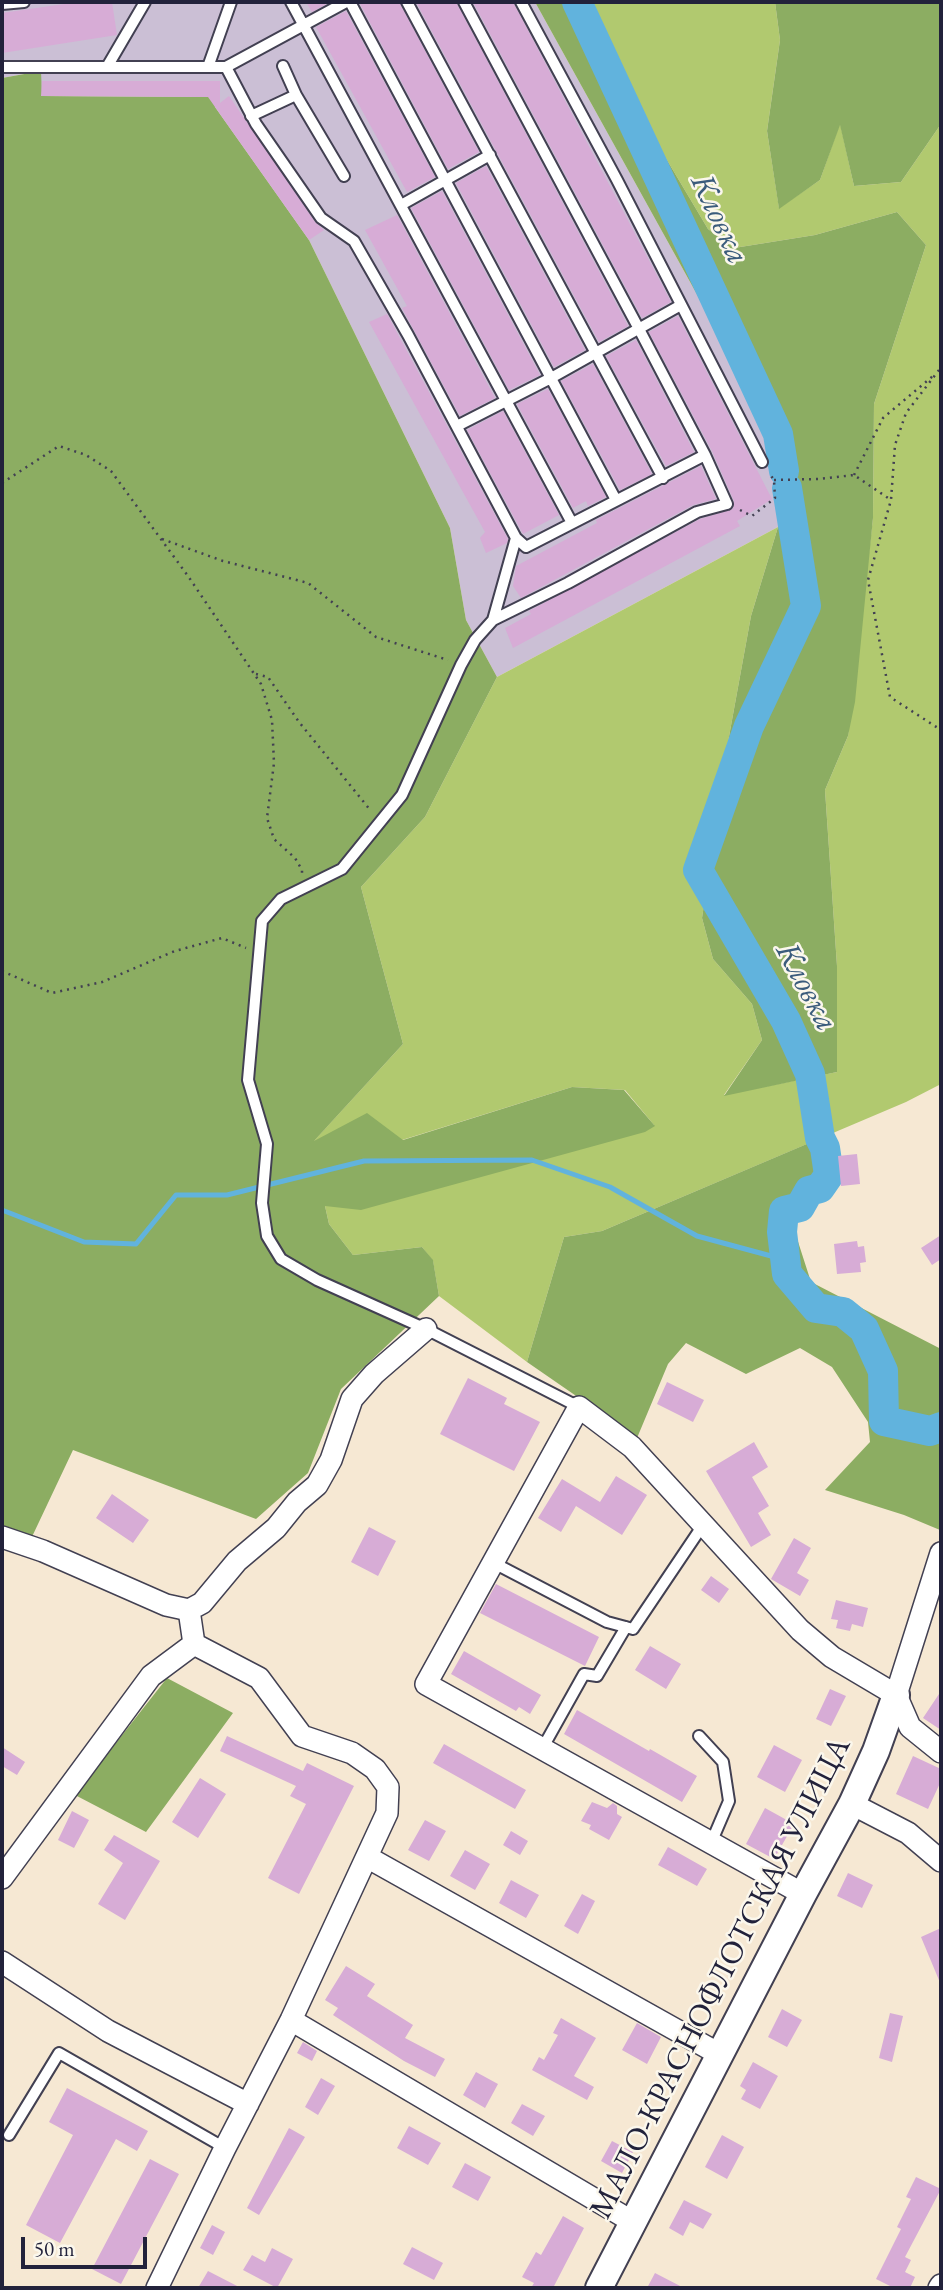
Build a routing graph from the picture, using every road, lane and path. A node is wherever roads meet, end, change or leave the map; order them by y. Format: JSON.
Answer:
{"nodes":[{"id":1,"x":24,"y":2,"type":"edge"},
{"id":2,"x":145,"y":2,"type":"edge"},
{"id":3,"x":231,"y":2,"type":"edge"},
{"id":4,"x":291,"y":2,"type":"edge"},
{"id":5,"x":348,"y":2,"type":"edge"},
{"id":6,"x":407,"y":2,"type":"edge"},
{"id":7,"x":464,"y":2,"type":"edge"},
{"id":8,"x":521,"y":2,"type":"edge"},
{"id":9,"x":2,"y":4,"type":"edge"},
{"id":10,"x":303,"y":24,"type":"junction"},
{"id":11,"x":208,"y":66,"type":"junction"},
{"id":12,"x":283,"y":66,"type":"dead end"},
{"id":13,"x":2,"y":67,"type":"edge"},
{"id":14,"x":107,"y":67,"type":"junction"},
{"id":15,"x":226,"y":67,"type":"junction"},
{"id":16,"x":296,"y":95,"type":"junction"},
{"id":17,"x":251,"y":116,"type":"junction"},
{"id":18,"x":490,"y":155,"type":"junction"},
{"id":19,"x":344,"y":176,"type":"dead end"},
{"id":20,"x":445,"y":180,"type":"junction"},
{"id":21,"x":401,"y":205,"type":"junction"},
{"id":22,"x":681,"y":305,"type":"junction"},
{"id":23,"x":639,"y":329,"type":"junction"},
{"id":24,"x":597,"y":352,"type":"junction"},
{"id":25,"x":940,"y":370,"type":"edge"},
{"id":26,"x":551,"y":378,"type":"junction"},
{"id":27,"x":507,"y":401,"type":"junction"},
{"id":28,"x":457,"y":426,"type":"junction"},
{"id":29,"x":705,"y":455,"type":"junction"},
{"id":30,"x":762,"y":462,"type":"joint"},
{"id":31,"x":854,"y":475,"type":"junction"},
{"id":32,"x":663,"y":478,"type":"junction"},
{"id":33,"x":774,"y":480,"type":"junction"},
{"id":34,"x":2,"y":483,"type":"edge"},
{"id":35,"x":616,"y":500,"type":"junction"},
{"id":36,"x":891,"y":500,"type":"junction"},
{"id":37,"x":727,"y":504,"type":"junction"},
{"id":38,"x":572,"y":523,"type":"junction"},
{"id":39,"x":160,"y":538,"type":"junction"},
{"id":40,"x":516,"y":538,"type":"junction"},
{"id":41,"x":493,"y":620,"type":"junction"},
{"id":42,"x":461,"y":665,"type":"junction"},
{"id":43,"x":254,"y":674,"type":"junction"},
{"id":44,"x":941,"y":730,"type":"edge"},
{"id":45,"x":380,"y":822,"type":"junction"},
{"id":46,"x":301,"y":889,"type":"junction"},
{"id":47,"x":259,"y":953,"type":"junction"},
{"id":48,"x":2,"y":971,"type":"edge"},
{"id":49,"x":426,"y":1329,"type":"junction"},
{"id":50,"x":579,"y":1407,"type":"junction"},
{"id":51,"x":703,"y":1524,"type":"junction"},
{"id":52,"x":2,"y":1537,"type":"edge"},
{"id":53,"x":941,"y":1553,"type":"edge"},
{"id":54,"x":492,"y":1562,"type":"junction"},
{"id":55,"x":189,"y":1610,"type":"junction"},
{"id":56,"x":626,"y":1627,"type":"junction"},
{"id":57,"x":194,"y":1644,"type":"junction"},
{"id":58,"x":896,"y":1695,"type":"junction"},
{"id":59,"x":699,"y":1736,"type":"dead end"},
{"id":60,"x":542,"y":1749,"type":"junction"},
{"id":61,"x":941,"y":1752,"type":"edge"},
{"id":62,"x":852,"y":1804,"type":"junction"},
{"id":63,"x":712,"y":1843,"type":"junction"},
{"id":64,"x":367,"y":1857,"type":"junction"},
{"id":65,"x":941,"y":1861,"type":"edge"},
{"id":66,"x":2,"y":1878,"type":"edge"},
{"id":67,"x":803,"y":1894,"type":"junction"},
{"id":68,"x":2,"y":1962,"type":"edge"},
{"id":69,"x":290,"y":2020,"type":"junction"},
{"id":70,"x":719,"y":2054,"type":"junction"},
{"id":71,"x":248,"y":2104,"type":"junction"},
{"id":72,"x":9,"y":2135,"type":"dead end"},
{"id":73,"x":225,"y":2148,"type":"junction"},
{"id":74,"x":633,"y":2222,"type":"junction"},
{"id":75,"x":158,"y":2288,"type":"edge"},
{"id":76,"x":598,"y":2288,"type":"edge"}],
"edges":[{"from":1,"to":9,"type":"lane"},
{"from":2,"to":14,"type":"lane"},
{"from":3,"to":11,"type":"lane"},
{"from":4,"to":10,"type":"lane"},
{"from":5,"to":10,"type":"lane"},
{"from":5,"to":20,"type":"lane"},
{"from":6,"to":18,"type":"lane"},
{"from":7,"to":23,"type":"lane"},
{"from":8,"to":22,"type":"lane"},
{"from":10,"to":15,"type":"lane"},
{"from":10,"to":21,"type":"lane"},
{"from":11,"to":14,"type":"lane"},
{"from":11,"to":15,"type":"lane"},
{"from":12,"to":16,"type":"lane"},
{"from":13,"to":14,"type":"lane"},
{"from":15,"to":17,"type":"lane"},
{"from":16,"to":17,"type":"lane"},
{"from":16,"to":19,"type":"lane"},
{"from":17,"to":28,"type":"lane"},
{"from":18,"to":20,"type":"lane"},
{"from":18,"to":24,"type":"lane"},
{"from":20,"to":21,"type":"lane"},
{"from":20,"to":26,"type":"lane"},
{"from":21,"to":27,"type":"lane"},
{"from":22,"to":23,"type":"lane"},
{"from":22,"to":30,"type":"lane"},
{"from":23,"to":24,"type":"lane"},
{"from":23,"to":29,"type":"lane"},
{"from":24,"to":26,"type":"lane"},
{"from":24,"to":32,"type":"lane"},
{"from":25,"to":31,"type":"path"},
{"from":25,"to":36,"type":"path"},
{"from":26,"to":27,"type":"lane"},
{"from":26,"to":35,"type":"lane"},
{"from":27,"to":28,"type":"lane"},
{"from":27,"to":38,"type":"lane"},
{"from":28,"to":40,"type":"lane"},
{"from":29,"to":32,"type":"lane"},
{"from":29,"to":37,"type":"lane"},
{"from":30,"to":33,"type":"path"},
{"from":31,"to":33,"type":"path"},
{"from":31,"to":36,"type":"path"},
{"from":32,"to":35,"type":"lane"},
{"from":33,"to":37,"type":"path"},
{"from":34,"to":39,"type":"path"},
{"from":35,"to":38,"type":"lane"},
{"from":36,"to":44,"type":"path"},
{"from":37,"to":41,"type":"lane"},
{"from":38,"to":40,"type":"lane"},
{"from":39,"to":42,"type":"path"},
{"from":39,"to":43,"type":"path"},
{"from":40,"to":41,"type":"lane"},
{"from":41,"to":42,"type":"lane"},
{"from":42,"to":45,"type":"lane"},
{"from":43,"to":45,"type":"path"},
{"from":43,"to":46,"type":"path"},
{"from":45,"to":46,"type":"lane"},
{"from":46,"to":47,"type":"lane"},
{"from":47,"to":48,"type":"path"},
{"from":47,"to":49,"type":"lane"},
{"from":49,"to":50,"type":"lane"},
{"from":49,"to":55,"type":"street"},
{"from":50,"to":51,"type":"street"},
{"from":50,"to":54,"type":"street"},
{"from":51,"to":56,"type":"lane"},
{"from":51,"to":58,"type":"street"},
{"from":52,"to":55,"type":"street"},
{"from":53,"to":58,"type":"street"},
{"from":54,"to":56,"type":"lane"},
{"from":54,"to":60,"type":"street"},
{"from":55,"to":57,"type":"street"},
{"from":56,"to":60,"type":"lane"},
{"from":57,"to":64,"type":"street"},
{"from":57,"to":66,"type":"street"},
{"from":58,"to":61,"type":"street"},
{"from":58,"to":62,"type":"street","name":"МАЛО-КРАСНОФЛОТСКАЯ УЛИЦА"},
{"from":59,"to":63,"type":"lane"},
{"from":60,"to":63,"type":"street"},
{"from":62,"to":65,"type":"street"},
{"from":62,"to":67,"type":"street","name":"МАЛО-КРАСНОФЛОТСКАЯ УЛИЦА"},
{"from":63,"to":67,"type":"street"},
{"from":64,"to":69,"type":"street"},
{"from":64,"to":70,"type":"street"},
{"from":67,"to":70,"type":"street","name":"МАЛО-КРАСНОФЛОТСКАЯ УЛИЦА"},
{"from":68,"to":71,"type":"street"},
{"from":69,"to":71,"type":"street"},
{"from":69,"to":74,"type":"street"},
{"from":70,"to":74,"type":"street","name":"МАЛО-КРАСНОФЛОТСКАЯ УЛИЦА"},
{"from":71,"to":73,"type":"street"},
{"from":72,"to":73,"type":"lane"},
{"from":73,"to":75,"type":"street"},
{"from":74,"to":76,"type":"street","name":"МАЛО-КРАСНОФЛОТСКАЯ УЛИЦА"}]}
